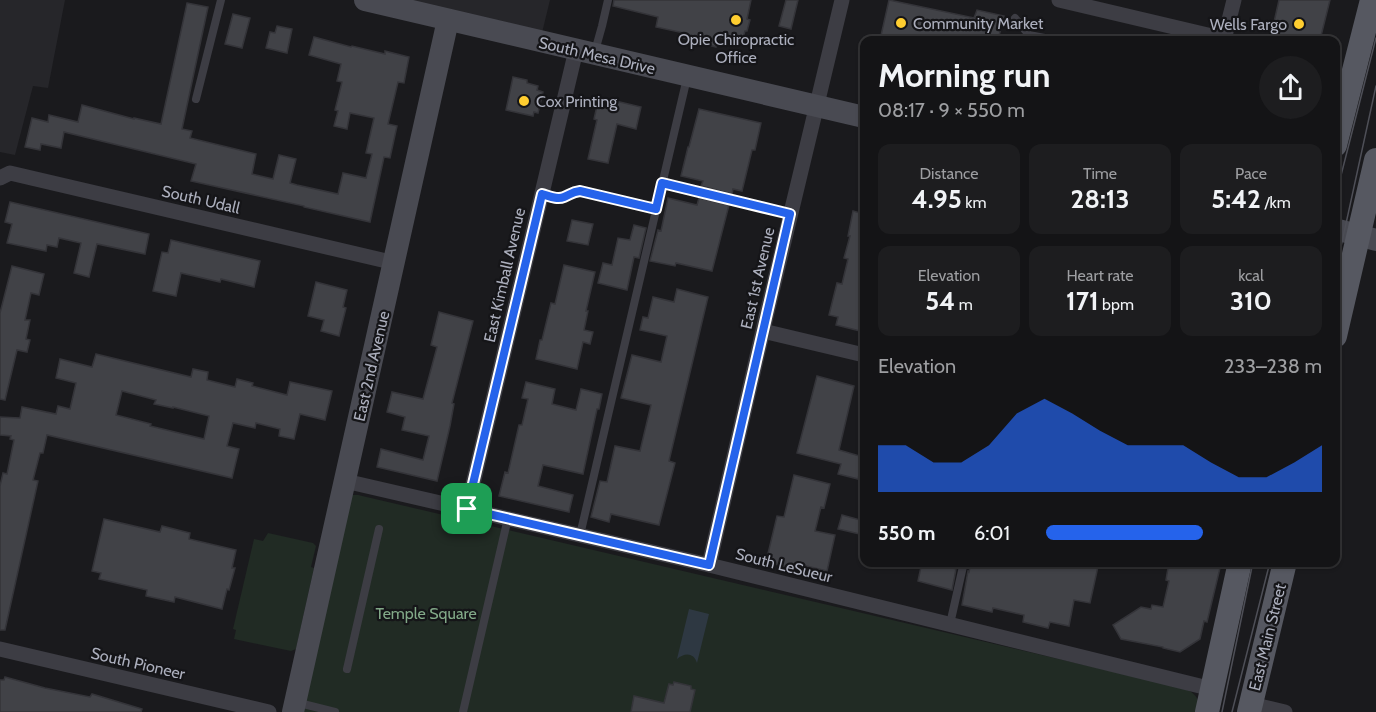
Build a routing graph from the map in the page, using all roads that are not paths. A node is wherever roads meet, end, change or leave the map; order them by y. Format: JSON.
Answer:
{"nodes":[{"id":1,"x":221,"y":0,"type":"edge"},
{"id":2,"x":365,"y":0,"type":"edge"},
{"id":3,"x":608,"y":0,"type":"edge"},
{"id":4,"x":842,"y":0,"type":"edge"},
{"id":5,"x":1059,"y":0,"type":"edge"},
{"id":6,"x":1234,"y":0,"type":"edge"},
{"id":7,"x":1372,"y":0,"type":"edge"},
{"id":8,"x":1015,"y":18,"type":"dead end"},
{"id":9,"x":448,"y":20,"type":"junction"},
{"id":10,"x":1034,"y":36,"type":"edge"},
{"id":11,"x":585,"y":52,"type":"junction"},
{"id":12,"x":687,"y":76,"type":"junction"},
{"id":13,"x":196,"y":99,"type":"dead end"},
{"id":14,"x":816,"y":107,"type":"junction"},
{"id":15,"x":860,"y":116,"type":"edge"},
{"id":16,"x":1340,"y":125,"type":"edge"},
{"id":17,"x":1376,"y":160,"type":"edge"},
{"id":18,"x":0,"y":178,"type":"edge"},
{"id":19,"x":662,"y":183,"type":"junction"},
{"id":20,"x":542,"y":194,"type":"junction"},
{"id":21,"x":656,"y":209,"type":"junction"},
{"id":22,"x":790,"y":214,"type":"junction"},
{"id":23,"x":1340,"y":230,"type":"edge"},
{"id":24,"x":1367,"y":238,"type":"edge"},
{"id":25,"x":394,"y":263,"type":"junction"},
{"id":26,"x":1340,"y":321,"type":"edge"},
{"id":27,"x":763,"y":331,"type":"junction"},
{"id":28,"x":860,"y":354,"type":"edge"},
{"id":29,"x":345,"y":481,"type":"junction"},
{"id":30,"x":467,"y":509,"type":"junction"},
{"id":31,"x":508,"y":518,"type":"junction"},
{"id":32,"x":379,"y":529,"type":"dead end"},
{"id":33,"x":580,"y":535,"type":"junction"},
{"id":34,"x":709,"y":565,"type":"junction"},
{"id":35,"x":963,"y":567,"type":"edge"},
{"id":36,"x":1239,"y":567,"type":"edge"},
{"id":37,"x":1284,"y":567,"type":"edge"},
{"id":38,"x":950,"y":624,"type":"junction"},
{"id":39,"x":0,"y":649,"type":"edge"},
{"id":40,"x":347,"y":669,"type":"dead end"},
{"id":41,"x":1212,"y":689,"type":"junction"},
{"id":42,"x":294,"y":707,"type":"edge"},
{"id":43,"x":1250,"y":708,"type":"edge"},
{"id":44,"x":269,"y":712,"type":"edge"},
{"id":45,"x":335,"y":712,"type":"edge"},
{"id":46,"x":463,"y":712,"type":"edge"},
{"id":47,"x":1207,"y":712,"type":"edge"},
{"id":48,"x":1285,"y":712,"type":"edge"}],
"edges":[{"from":1,"to":13,"type":"lane"},
{"from":2,"to":9,"type":"street","name":"South Mesa Drive"},
{"from":3,"to":11,"type":"lane"},
{"from":4,"to":14,"type":"street","name":"East 1st Avenue"},
{"from":5,"to":6,"type":"street"},
{"from":7,"to":16,"type":"main road"},
{"from":8,"to":10,"type":"lane"},
{"from":9,"to":11,"type":"street","name":"South Mesa Drive"},
{"from":9,"to":25,"type":"street","name":"East 2nd Avenue"},
{"from":11,"to":12,"type":"street","name":"South Mesa Drive"},
{"from":11,"to":20,"type":"street","name":"East Kimball Avenue"},
{"from":12,"to":14,"type":"street","name":"South Mesa Drive"},
{"from":12,"to":19,"type":"lane"},
{"from":14,"to":15,"type":"street","name":"South Mesa Drive"},
{"from":14,"to":22,"type":"street","name":"East 1st Avenue"},
{"from":17,"to":24,"type":"main road"},
{"from":18,"to":25,"type":"street","name":"South Udall"},
{"from":19,"to":21,"type":"lane"},
{"from":19,"to":22,"type":"lane"},
{"from":20,"to":21,"type":"lane"},
{"from":20,"to":30,"type":"street","name":"East Kimball Avenue"},
{"from":21,"to":33,"type":"lane"},
{"from":22,"to":27,"type":"street","name":"East 1st Avenue"},
{"from":23,"to":24,"type":"street"},
{"from":24,"to":26,"type":"main road"},
{"from":25,"to":29,"type":"street","name":"East 2nd Avenue"},
{"from":27,"to":28,"type":"street"},
{"from":27,"to":34,"type":"street","name":"East 1st Avenue"},
{"from":29,"to":30,"type":"street","name":"South LeSueur"},
{"from":29,"to":42,"type":"street","name":"East 2nd Avenue"},
{"from":30,"to":31,"type":"street","name":"South LeSueur"},
{"from":31,"to":33,"type":"street","name":"South LeSueur"},
{"from":31,"to":46,"type":"lane"},
{"from":32,"to":40,"type":"lane"},
{"from":33,"to":34,"type":"street","name":"South LeSueur"},
{"from":34,"to":38,"type":"street","name":"South LeSueur"},
{"from":35,"to":38,"type":"lane"},
{"from":36,"to":41,"type":"main road"},
{"from":37,"to":43,"type":"main road","name":"East Main Street"},
{"from":38,"to":41,"type":"street","name":"South LeSueur"},
{"from":39,"to":44,"type":"street","name":"South Pioneer"},
{"from":41,"to":47,"type":"main road"},
{"from":42,"to":45,"type":"lane"},
{"from":43,"to":48,"type":"street"}]}
